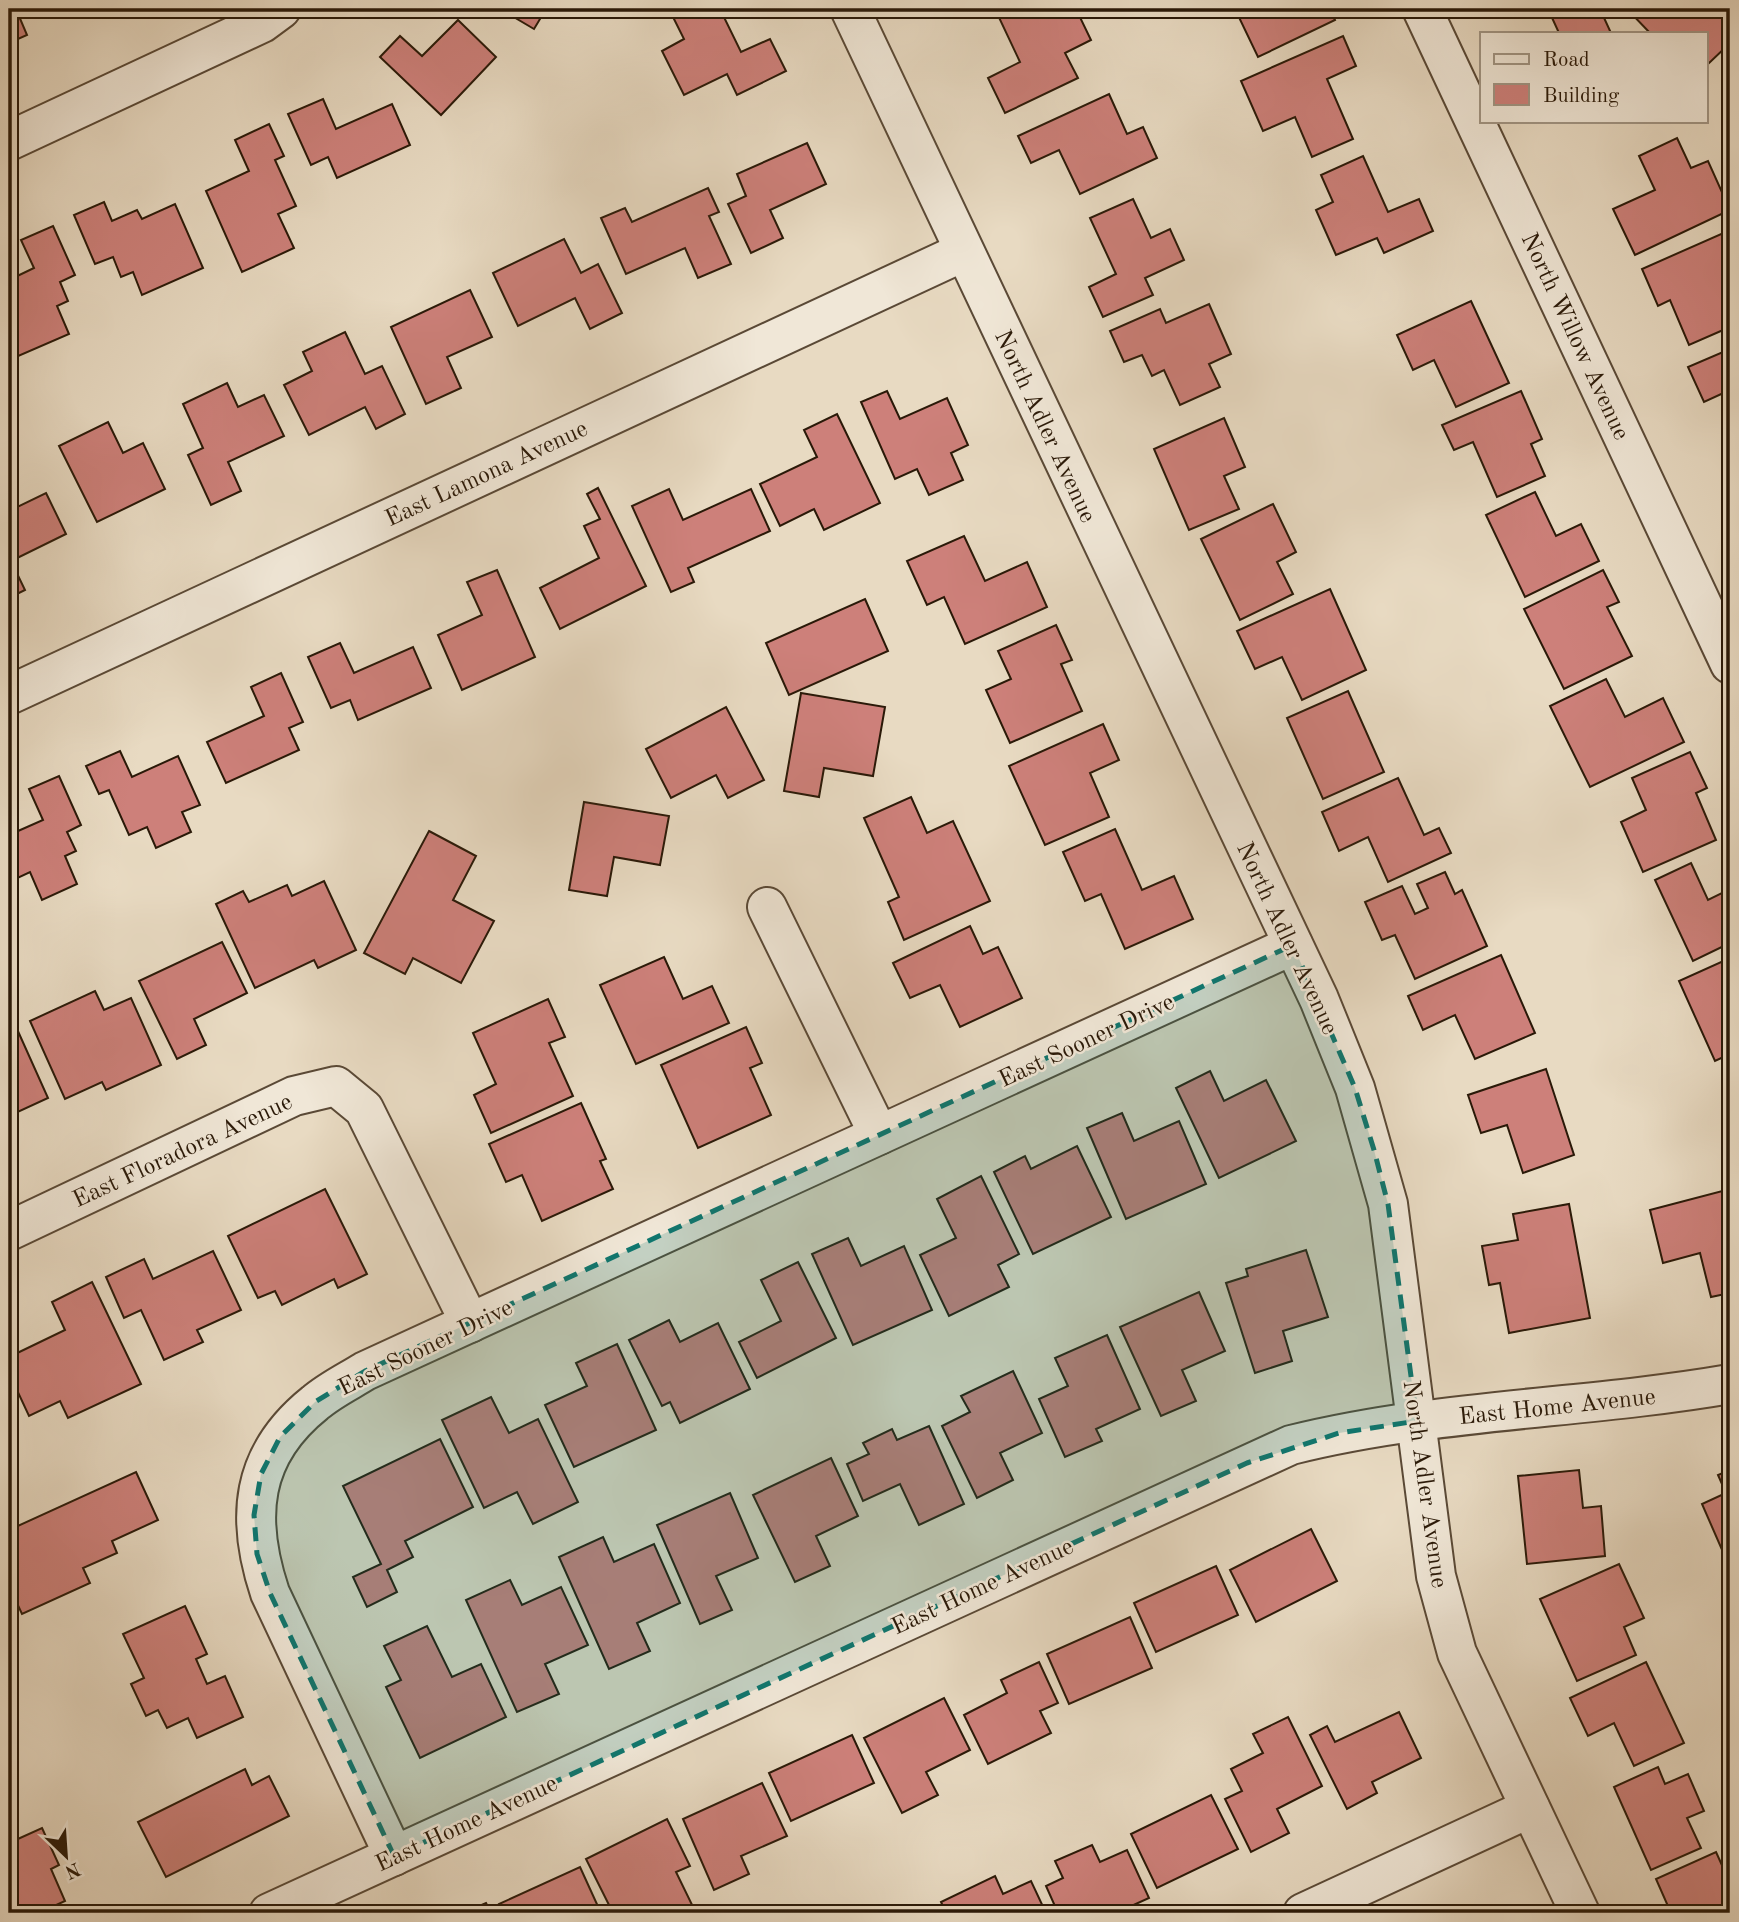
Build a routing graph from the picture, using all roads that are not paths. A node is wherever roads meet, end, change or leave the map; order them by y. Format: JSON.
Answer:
{"nodes":[{"id":1,"x":281,"y":9,"type":"edge"},
{"id":2,"x":850,"y":9,"type":"edge"},
{"id":3,"x":1422,"y":9,"type":"edge"},
{"id":4,"x":9,"y":141,"type":"edge"},
{"id":5,"x":963,"y":252,"type":"junction"},
{"id":6,"x":1730,"y":664,"type":"edge"},
{"id":7,"x":9,"y":695,"type":"edge"},
{"id":8,"x":767,"y":907,"type":"dead end"},
{"id":9,"x":1293,"y":945,"type":"junction"},
{"id":10,"x":879,"y":1135,"type":"junction"},
{"id":11,"x":9,"y":1231,"type":"edge"},
{"id":12,"x":470,"y":1323,"type":"junction"},
{"id":13,"x":1730,"y":1384,"type":"edge"},
{"id":14,"x":1417,"y":1421,"type":"junction"},
{"id":15,"x":1530,"y":1808,"type":"junction"},
{"id":16,"x":394,"y":1856,"type":"junction"},
{"id":17,"x":270,"y":1913,"type":"edge"},
{"id":18,"x":1303,"y":1913,"type":"edge"},
{"id":19,"x":1580,"y":1913,"type":"edge"}],
"edges":[{"from":1,"to":4,"type":"street"},
{"from":2,"to":5,"type":"street","name":"North Adler Avenue"},
{"from":3,"to":6,"type":"street","name":"North Willow Avenue"},
{"from":5,"to":7,"type":"street","name":"East Lamona Avenue"},
{"from":5,"to":9,"type":"street","name":"North Adler Avenue"},
{"from":8,"to":10,"type":"street"},
{"from":9,"to":10,"type":"street","name":"East Sooner Drive"},
{"from":9,"to":14,"type":"street","name":"North Adler Avenue"},
{"from":10,"to":12,"type":"street","name":"East Sooner Drive"},
{"from":11,"to":12,"type":"street","name":"East Floradora Avenue"},
{"from":12,"to":16,"type":"street","name":"East Sooner Drive"},
{"from":13,"to":14,"type":"street","name":"East Home Avenue"},
{"from":14,"to":15,"type":"street","name":"North Adler Avenue"},
{"from":14,"to":16,"type":"street","name":"East Home Avenue"},
{"from":15,"to":18,"type":"street"},
{"from":15,"to":19,"type":"street","name":"North Adler Avenue"},
{"from":16,"to":17,"type":"street","name":"East Home Avenue"}]}
